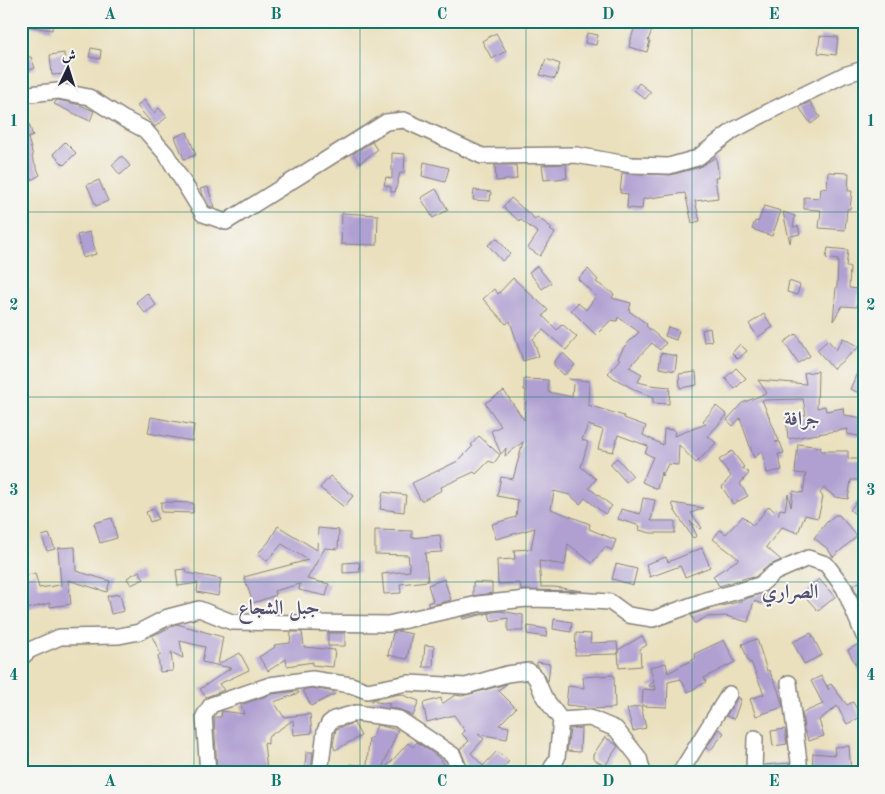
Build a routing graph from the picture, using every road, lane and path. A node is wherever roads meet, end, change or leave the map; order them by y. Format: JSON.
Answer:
{"nodes":[{"id":1,"x":864,"y":69,"type":"edge"},
{"id":2,"x":21,"y":93,"type":"edge"},
{"id":3,"x":864,"y":636,"type":"edge"},
{"id":4,"x":21,"y":658,"type":"edge"},
{"id":5,"x":789,"y":683,"type":"dead end"},
{"id":6,"x":729,"y":694,"type":"dead end"},
{"id":7,"x":561,"y":720,"type":"junction"},
{"id":8,"x":755,"y":738,"type":"dead end"},
{"id":9,"x":208,"y":773,"type":"edge"},
{"id":10,"x":320,"y":773,"type":"edge"},
{"id":11,"x":460,"y":773,"type":"edge"},
{"id":12,"x":549,"y":773,"type":"edge"},
{"id":13,"x":643,"y":773,"type":"edge"},
{"id":14,"x":680,"y":773,"type":"edge"},
{"id":15,"x":754,"y":773,"type":"edge"},
{"id":16,"x":799,"y":773,"type":"edge"}],
"edges":[{"from":1,"to":2,"type":"street"},
{"from":3,"to":4,"type":"street"},
{"from":5,"to":16,"type":"street"},
{"from":6,"to":14,"type":"street"},
{"from":7,"to":9,"type":"street"},
{"from":7,"to":12,"type":"street"},
{"from":7,"to":13,"type":"street"},
{"from":8,"to":15,"type":"street"},
{"from":10,"to":11,"type":"street"}]}
